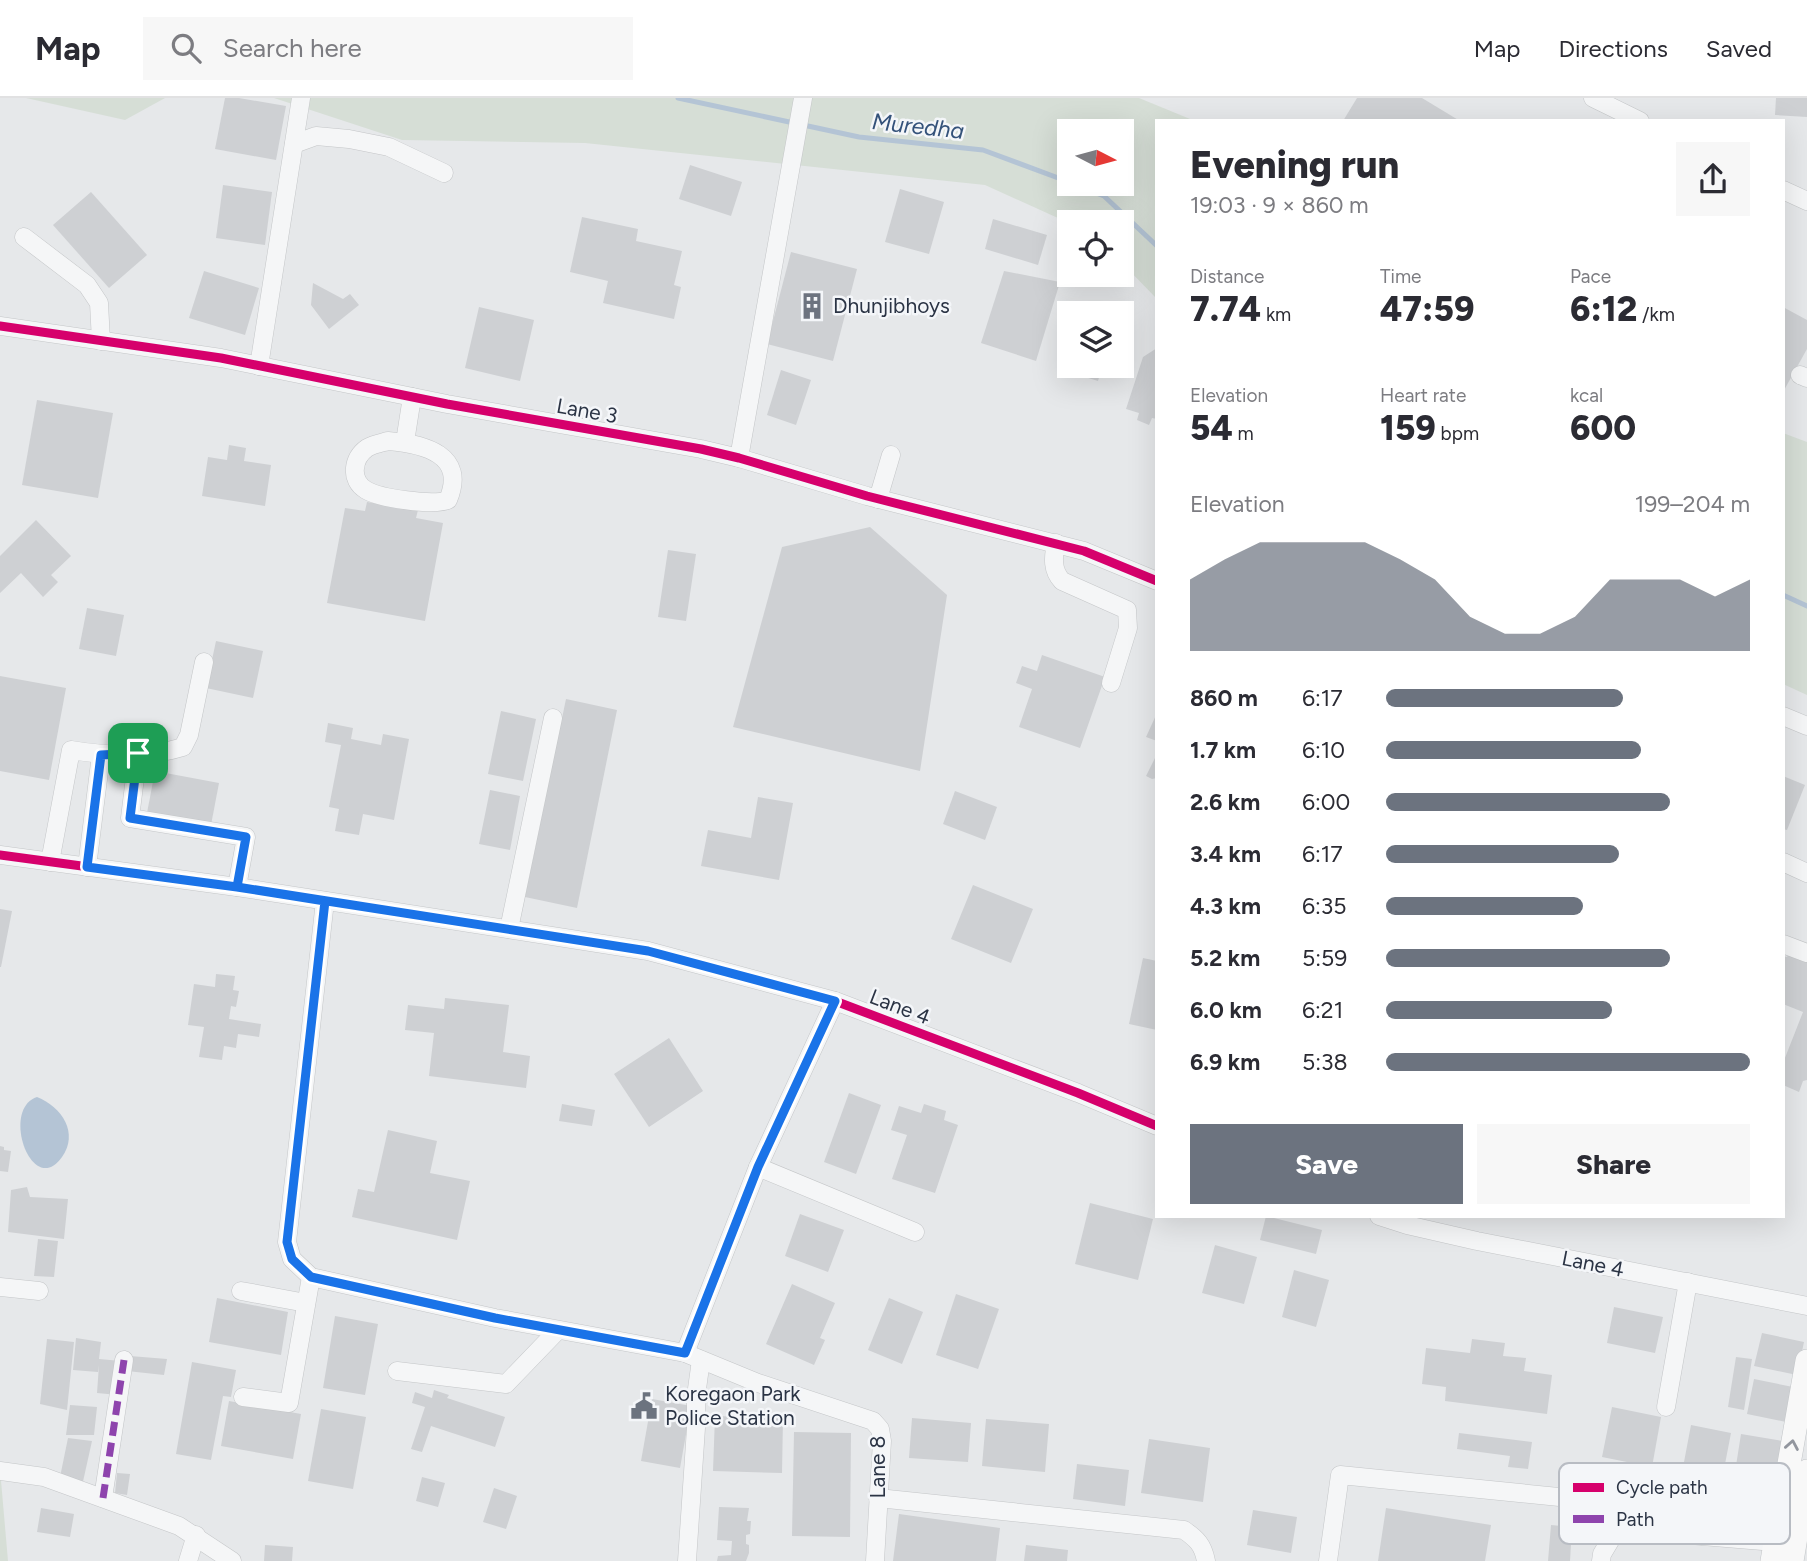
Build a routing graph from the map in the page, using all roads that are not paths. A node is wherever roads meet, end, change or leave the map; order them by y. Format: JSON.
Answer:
{"nodes":[{"id":1,"x":301,"y":98,"type":"edge"},
{"id":2,"x":803,"y":98,"type":"edge"},
{"id":3,"x":1593,"y":98,"type":"edge"},
{"id":4,"x":1636,"y":119,"type":"edge"},
{"id":5,"x":294,"y":144,"type":"junction"},
{"id":6,"x":444,"y":173,"type":"dead end"},
{"id":7,"x":1785,"y":191,"type":"edge"},
{"id":8,"x":1807,"y":201,"type":"edge"},
{"id":9,"x":24,"y":237,"type":"dead end"},
{"id":10,"x":0,"y":326,"type":"edge"},
{"id":11,"x":102,"y":341,"type":"junction"},
{"id":12,"x":259,"y":366,"type":"junction"},
{"id":13,"x":412,"y":397,"type":"junction"},
{"id":14,"x":405,"y":442,"type":"junction"},
{"id":15,"x":891,"y":455,"type":"dead end"},
{"id":16,"x":739,"y":458,"type":"junction"},
{"id":17,"x":878,"y":499,"type":"junction"},
{"id":18,"x":1056,"y":544,"type":"junction"},
{"id":19,"x":1155,"y":580,"type":"edge"},
{"id":20,"x":204,"y":662,"type":"dead end"},
{"id":21,"x":1111,"y":683,"type":"dead end"},
{"id":22,"x":1785,"y":717,"type":"edge"},
{"id":23,"x":553,"y":718,"type":"dead end"},
{"id":24,"x":1807,"y":726,"type":"edge"},
{"id":25,"x":138,"y":753,"type":"junction"},
{"id":26,"x":101,"y":755,"type":"junction"},
{"id":27,"x":0,"y":855,"type":"edge"},
{"id":28,"x":50,"y":862,"type":"junction"},
{"id":29,"x":1785,"y":863,"type":"edge"},
{"id":30,"x":87,"y":867,"type":"junction"},
{"id":31,"x":1807,"y":873,"type":"edge"},
{"id":32,"x":237,"y":887,"type":"junction"},
{"id":33,"x":325,"y":901,"type":"junction"},
{"id":34,"x":509,"y":929,"type":"junction"},
{"id":35,"x":1785,"y":945,"type":"edge"},
{"id":36,"x":1807,"y":953,"type":"edge"},
{"id":37,"x":835,"y":1001,"type":"junction"},
{"id":38,"x":1155,"y":1125,"type":"edge"},
{"id":39,"x":758,"y":1167,"type":"junction"},
{"id":40,"x":1385,"y":1218,"type":"edge"},
{"id":41,"x":915,"y":1232,"type":"dead end"},
{"id":42,"x":311,"y":1277,"type":"junction"},
{"id":43,"x":1688,"y":1282,"type":"junction"},
{"id":44,"x":0,"y":1286,"type":"edge"},
{"id":45,"x":39,"y":1291,"type":"dead end"},
{"id":46,"x":241,"y":1291,"type":"dead end"},
{"id":47,"x":306,"y":1303,"type":"junction"},
{"id":48,"x":1807,"y":1306,"type":"edge"},
{"id":49,"x":558,"y":1330,"type":"junction"},
{"id":50,"x":693,"y":1356,"type":"junction"},
{"id":51,"x":124,"y":1360,"type":"dead end"},
{"id":52,"x":1807,"y":1361,"type":"edge"},
{"id":53,"x":397,"y":1371,"type":"dead end"},
{"id":54,"x":243,"y":1396,"type":"dead end"},
{"id":55,"x":1666,"y":1407,"type":"dead end"},
{"id":56,"x":0,"y":1471,"type":"edge"},
{"id":57,"x":1807,"y":1471,"type":"edge"},
{"id":58,"x":1559,"y":1497,"type":"edge"},
{"id":59,"x":103,"y":1498,"type":"junction"},
{"id":60,"x":878,"y":1498,"type":"junction"},
{"id":61,"x":1790,"y":1500,"type":"edge"},
{"id":62,"x":1790,"y":1521,"type":"edge"},
{"id":63,"x":196,"y":1535,"type":"junction"},
{"id":64,"x":1608,"y":1544,"type":"edge"},
{"id":65,"x":188,"y":1561,"type":"edge"},
{"id":66,"x":232,"y":1561,"type":"edge"},
{"id":67,"x":687,"y":1561,"type":"edge"},
{"id":68,"x":875,"y":1561,"type":"edge"},
{"id":69,"x":1206,"y":1561,"type":"edge"},
{"id":70,"x":1328,"y":1561,"type":"edge"},
{"id":71,"x":1601,"y":1561,"type":"edge"}],
"edges":[{"from":1,"to":5,"type":"street"},
{"from":2,"to":16,"type":"street"},
{"from":3,"to":4,"type":"street"},
{"from":5,"to":6,"type":"street"},
{"from":5,"to":12,"type":"street"},
{"from":7,"to":8,"type":"street"},
{"from":9,"to":11,"type":"street"},
{"from":10,"to":11,"type":"street","name":"Lane 3"},
{"from":11,"to":12,"type":"street","name":"Lane 3"},
{"from":12,"to":13,"type":"street","name":"Lane 3"},
{"from":13,"to":14,"type":"street"},
{"from":13,"to":16,"type":"street","name":"Lane 3"},
{"from":14,"to":14,"type":"street"},
{"from":15,"to":17,"type":"street"},
{"from":16,"to":17,"type":"street","name":"Lane 3"},
{"from":17,"to":18,"type":"street","name":"Lane 3"},
{"from":18,"to":19,"type":"street","name":"Lane 3"},
{"from":18,"to":21,"type":"street"},
{"from":20,"to":25,"type":"street"},
{"from":22,"to":24,"type":"street"},
{"from":23,"to":34,"type":"street"},
{"from":25,"to":26,"type":"street"},
{"from":25,"to":32,"type":"street"},
{"from":26,"to":28,"type":"street"},
{"from":26,"to":30,"type":"street"},
{"from":27,"to":28,"type":"street","name":"Lane 4"},
{"from":28,"to":30,"type":"street","name":"Lane 4"},
{"from":29,"to":31,"type":"street"},
{"from":30,"to":32,"type":"street","name":"Lane 4"},
{"from":32,"to":33,"type":"street","name":"Lane 4"},
{"from":33,"to":34,"type":"street","name":"Lane 4"},
{"from":33,"to":42,"type":"street"},
{"from":34,"to":37,"type":"street","name":"Lane 4"},
{"from":35,"to":36,"type":"street"},
{"from":37,"to":38,"type":"street","name":"Lane 4"},
{"from":37,"to":39,"type":"street"},
{"from":39,"to":41,"type":"street"},
{"from":39,"to":50,"type":"street"},
{"from":40,"to":43,"type":"street","name":"Lane 4"},
{"from":42,"to":47,"type":"street"},
{"from":42,"to":49,"type":"street","name":"Lane 8"},
{"from":43,"to":48,"type":"street","name":"Lane 4"},
{"from":43,"to":55,"type":"street"},
{"from":44,"to":45,"type":"street"},
{"from":46,"to":47,"type":"street"},
{"from":47,"to":54,"type":"street"},
{"from":49,"to":50,"type":"street","name":"Lane 8"},
{"from":49,"to":53,"type":"street"},
{"from":50,"to":60,"type":"street","name":"Lane 8"},
{"from":50,"to":67,"type":"street"},
{"from":51,"to":59,"type":"street"},
{"from":61,"to":52,"type":"main road","one_way":true},
{"from":56,"to":59,"type":"street"},
{"from":57,"to":62,"type":"main road"},
{"from":58,"to":70,"type":"street"},
{"from":59,"to":63,"type":"street"},
{"from":60,"to":68,"type":"street","name":"Lane 8"},
{"from":60,"to":69,"type":"street"},
{"from":63,"to":65,"type":"street"},
{"from":63,"to":66,"type":"street"},
{"from":64,"to":71,"type":"street"}]}
